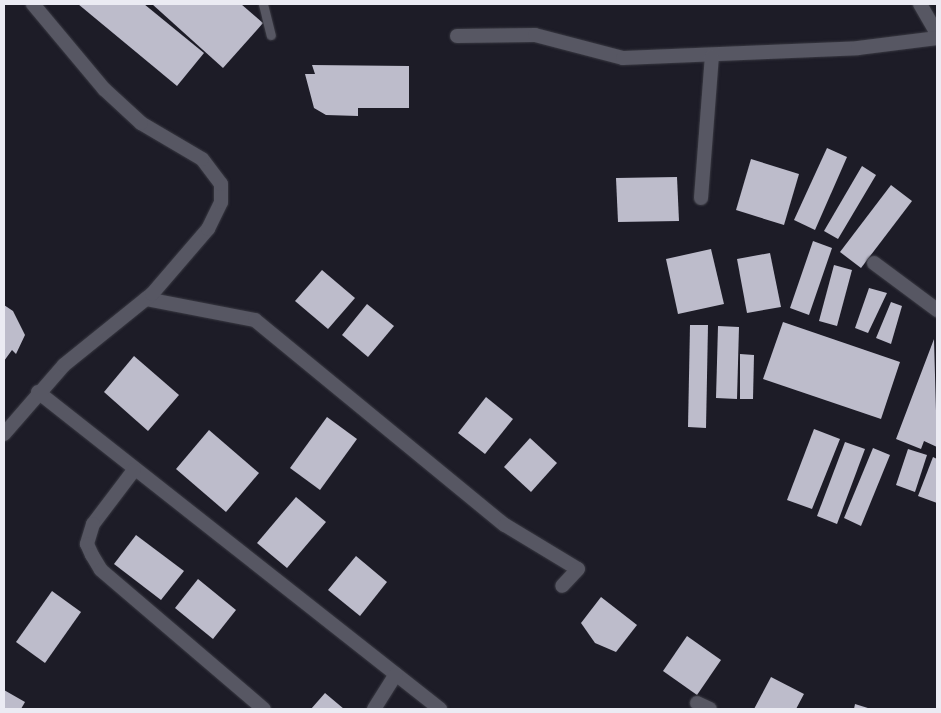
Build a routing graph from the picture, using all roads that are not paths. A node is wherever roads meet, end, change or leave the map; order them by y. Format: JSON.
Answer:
{"nodes":[{"id":1,"x":34,"y":4,"type":"edge"},
{"id":2,"x":263,"y":4,"type":"edge"},
{"id":3,"x":920,"y":4,"type":"edge"},
{"id":4,"x":937,"y":34,"type":"edge"},
{"id":5,"x":271,"y":36,"type":"dead end"},
{"id":6,"x":457,"y":36,"type":"dead end"},
{"id":7,"x":937,"y":38,"type":"edge"},
{"id":8,"x":712,"y":56,"type":"junction"},
{"id":9,"x":701,"y":198,"type":"dead end"},
{"id":10,"x":874,"y":263,"type":"dead end"},
{"id":11,"x":146,"y":299,"type":"junction"},
{"id":12,"x":937,"y":310,"type":"edge"},
{"id":13,"x":38,"y":392,"type":"junction"},
{"id":14,"x":4,"y":434,"type":"edge"},
{"id":15,"x":134,"y":470,"type":"junction"},
{"id":16,"x":562,"y":586,"type":"dead end"},
{"id":17,"x":396,"y":674,"type":"junction"},
{"id":18,"x":697,"y":703,"type":"dead end"},
{"id":19,"x":264,"y":709,"type":"edge"},
{"id":20,"x":374,"y":709,"type":"edge"},
{"id":21,"x":440,"y":709,"type":"edge"},
{"id":22,"x":710,"y":709,"type":"edge"}],
"edges":[{"from":1,"to":11,"type":"street"},
{"from":2,"to":5,"type":"lane"},
{"from":3,"to":4,"type":"street"},
{"from":6,"to":8,"type":"street"},
{"from":7,"to":8,"type":"street"},
{"from":8,"to":9,"type":"street"},
{"from":10,"to":12,"type":"street"},
{"from":11,"to":13,"type":"street"},
{"from":11,"to":16,"type":"street"},
{"from":13,"to":14,"type":"street"},
{"from":13,"to":15,"type":"street"},
{"from":15,"to":17,"type":"street"},
{"from":15,"to":19,"type":"street"},
{"from":17,"to":20,"type":"street"},
{"from":17,"to":21,"type":"street"},
{"from":18,"to":22,"type":"street"}]}
